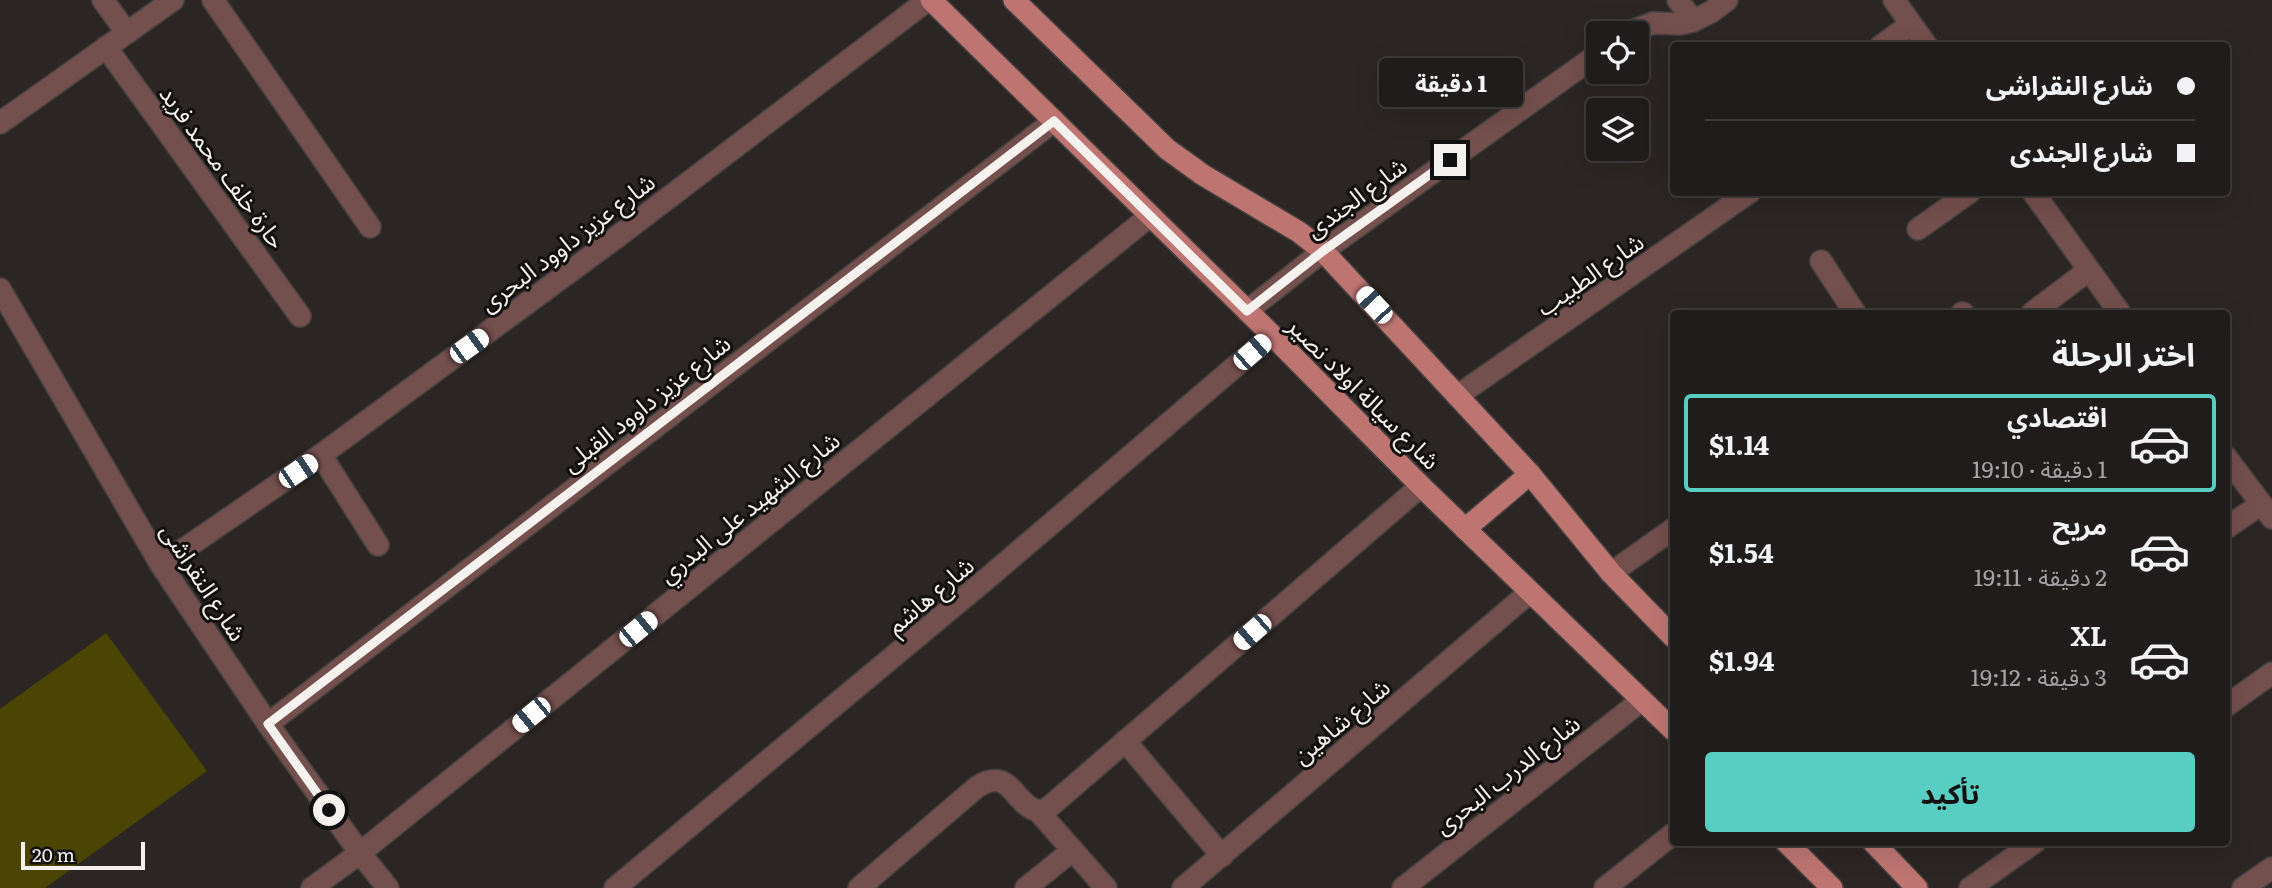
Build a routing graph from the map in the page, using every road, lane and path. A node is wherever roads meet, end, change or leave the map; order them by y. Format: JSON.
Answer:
{"nodes":[{"id":1,"x":103,"y":0,"type":"edge"},
{"id":2,"x":173,"y":0,"type":"edge"},
{"id":3,"x":213,"y":0,"type":"edge"},
{"id":4,"x":929,"y":0,"type":"edge"},
{"id":5,"x":1014,"y":0,"type":"edge"},
{"id":6,"x":1678,"y":0,"type":"edge"},
{"id":7,"x":1727,"y":0,"type":"edge"},
{"id":8,"x":1894,"y":0,"type":"edge"},
{"id":9,"x":1693,"y":21,"type":"junction"},
{"id":10,"x":1911,"y":24,"type":"junction"},
{"id":11,"x":1649,"y":25,"type":"edge"},
{"id":12,"x":127,"y":33,"type":"junction"},
{"id":13,"x":1886,"y":42,"type":"edge"},
{"id":14,"x":1924,"y":42,"type":"edge"},
{"id":15,"x":106,"y":47,"type":"junction"},
{"id":16,"x":1586,"y":63,"type":"edge"},
{"id":17,"x":1054,"y":121,"type":"junction"},
{"id":18,"x":0,"y":123,"type":"edge"},
{"id":19,"x":1744,"y":196,"type":"edge"},
{"id":20,"x":1964,"y":196,"type":"edge"},
{"id":21,"x":2036,"y":196,"type":"edge"},
{"id":22,"x":1150,"y":216,"type":"junction"},
{"id":23,"x":370,"y":227,"type":"dead end"},
{"id":24,"x":1918,"y":229,"type":"dead end"},
{"id":25,"x":1323,"y":251,"type":"junction"},
{"id":26,"x":1821,"y":261,"type":"dead end"},
{"id":27,"x":2089,"y":270,"type":"junction"},
{"id":28,"x":0,"y":289,"type":"edge"},
{"id":29,"x":1853,"y":310,"type":"edge"},
{"id":30,"x":2036,"y":310,"type":"edge"},
{"id":31,"x":2118,"y":310,"type":"edge"},
{"id":32,"x":1247,"y":311,"type":"junction"},
{"id":33,"x":300,"y":316,"type":"dead end"},
{"id":34,"x":1272,"y":335,"type":"junction"},
{"id":35,"x":1457,"y":396,"type":"junction"},
{"id":36,"x":321,"y":455,"type":"junction"},
{"id":37,"x":2230,"y":462,"type":"edge"},
{"id":38,"x":1530,"y":474,"type":"junction"},
{"id":39,"x":1421,"y":486,"type":"junction"},
{"id":40,"x":2267,"y":511,"type":"edge"},
{"id":41,"x":2230,"y":526,"type":"edge"},
{"id":42,"x":1465,"y":529,"type":"junction"},
{"id":43,"x":1670,"y":531,"type":"edge"},
{"id":44,"x":378,"y":545,"type":"dead end"},
{"id":45,"x":161,"y":565,"type":"junction"},
{"id":46,"x":1611,"y":573,"type":"junction"},
{"id":47,"x":1530,"y":592,"type":"junction"},
{"id":48,"x":1670,"y":635,"type":"edge"},
{"id":49,"x":2272,"y":673,"type":"edge"},
{"id":50,"x":1642,"y":700,"type":"junction"},
{"id":51,"x":2230,"y":703,"type":"edge"},
{"id":52,"x":268,"y":724,"type":"junction"},
{"id":53,"x":1670,"y":727,"type":"edge"},
{"id":54,"x":1125,"y":741,"type":"junction"},
{"id":55,"x":1038,"y":811,"type":"junction"},
{"id":56,"x":1670,"y":836,"type":"edge"},
{"id":57,"x":1790,"y":846,"type":"edge"},
{"id":58,"x":1877,"y":846,"type":"edge"},
{"id":59,"x":2029,"y":846,"type":"edge"},
{"id":60,"x":1073,"y":850,"type":"junction"},
{"id":61,"x":360,"y":853,"type":"junction"},
{"id":62,"x":1222,"y":856,"type":"junction"},
{"id":63,"x":2272,"y":868,"type":"edge"},
{"id":64,"x":312,"y":888,"type":"edge"},
{"id":65,"x":388,"y":888,"type":"edge"},
{"id":66,"x":615,"y":888,"type":"edge"},
{"id":67,"x":859,"y":888,"type":"edge"},
{"id":68,"x":1026,"y":888,"type":"edge"},
{"id":69,"x":1106,"y":888,"type":"edge"},
{"id":70,"x":1183,"y":888,"type":"edge"},
{"id":71,"x":1403,"y":888,"type":"edge"},
{"id":72,"x":1605,"y":888,"type":"edge"},
{"id":73,"x":1832,"y":888,"type":"edge"},
{"id":74,"x":1917,"y":888,"type":"edge"},
{"id":75,"x":1970,"y":888,"type":"edge"},
{"id":76,"x":2243,"y":888,"type":"edge"}],
"edges":[{"from":1,"to":12,"type":"street"},
{"from":2,"to":12,"type":"street"},
{"from":3,"to":23,"type":"street"},
{"from":4,"to":17,"type":"main road","name":"شارع سيالة اولاد نصير"},
{"from":4,"to":36,"type":"street","name":"شارع عزيز داوود البحرى"},
{"from":5,"to":25,"type":"main road"},
{"from":6,"to":9,"type":"street"},
{"from":7,"to":9,"type":"street"},
{"from":8,"to":10,"type":"street"},
{"from":9,"to":11,"type":"street"},
{"from":10,"to":13,"type":"street"},
{"from":10,"to":14,"type":"street"},
{"from":12,"to":15,"type":"street"},
{"from":15,"to":18,"type":"street"},
{"from":15,"to":33,"type":"street","name":"حارة خلف محمد فريد"},
{"from":16,"to":25,"type":"street","name":"شارع الجندى"},
{"from":17,"to":22,"type":"main road","name":"شارع سيالة اولاد نصير"},
{"from":17,"to":52,"type":"street","name":"شارع عزيز داوود القبلى"},
{"from":19,"to":35,"type":"street","name":"شارع الطبيب"},
{"from":20,"to":24,"type":"street"},
{"from":21,"to":27,"type":"street"},
{"from":22,"to":32,"type":"main road","name":"شارع سيالة اولاد نصير"},
{"from":22,"to":61,"type":"street","name":"شارع الشهيد على البدري"},
{"from":25,"to":32,"type":"street","name":"شارع الجندى"},
{"from":25,"to":35,"type":"main road"},
{"from":26,"to":29,"type":"street"},
{"from":27,"to":30,"type":"street"},
{"from":27,"to":31,"type":"street"},
{"from":28,"to":45,"type":"street","name":"شارع النقراشى"},
{"from":32,"to":34,"type":"main road","name":"شارع سيالة اولاد نصير"},
{"from":34,"to":39,"type":"main road","name":"شارع سيالة اولاد نصير"},
{"from":34,"to":66,"type":"street","name":"شارع هاشم"},
{"from":35,"to":38,"type":"main road"},
{"from":36,"to":44,"type":"street"},
{"from":36,"to":45,"type":"street","name":"شارع عزيز داوود البحرى"},
{"from":37,"to":40,"type":"street"},
{"from":38,"to":42,"type":"main road"},
{"from":38,"to":46,"type":"main road"},
{"from":39,"to":42,"type":"main road","name":"شارع سيالة اولاد نصير"},
{"from":39,"to":54,"type":"street"},
{"from":40,"to":41,"type":"street"},
{"from":42,"to":47,"type":"main road","name":"شارع سيالة اولاد نصير"},
{"from":43,"to":46,"type":"street"},
{"from":45,"to":52,"type":"street","name":"شارع النقراشى"},
{"from":46,"to":48,"type":"main road"},
{"from":47,"to":50,"type":"main road","name":"شارع سيالة اولاد نصير"},
{"from":47,"to":62,"type":"street","name":"شارع شاهين"},
{"from":49,"to":51,"type":"street"},
{"from":50,"to":53,"type":"main road","name":"شارع سيالة اولاد نصير"},
{"from":50,"to":71,"type":"street","name":"شارع الدرب البحرى"},
{"from":52,"to":61,"type":"street","name":"شارع النقراشى"},
{"from":54,"to":55,"type":"street"},
{"from":54,"to":62,"type":"street"},
{"from":55,"to":60,"type":"street"},
{"from":55,"to":67,"type":"street"},
{"from":56,"to":72,"type":"street"},
{"from":57,"to":73,"type":"main road"},
{"from":58,"to":74,"type":"main road"},
{"from":59,"to":75,"type":"street"},
{"from":60,"to":68,"type":"street"},
{"from":60,"to":69,"type":"street"},
{"from":61,"to":64,"type":"street","name":"شارع الشهيد على البدري"},
{"from":61,"to":65,"type":"street","name":"شارع النقراشى"},
{"from":62,"to":70,"type":"street","name":"شارع شاهين"},
{"from":63,"to":76,"type":"street"}]}
